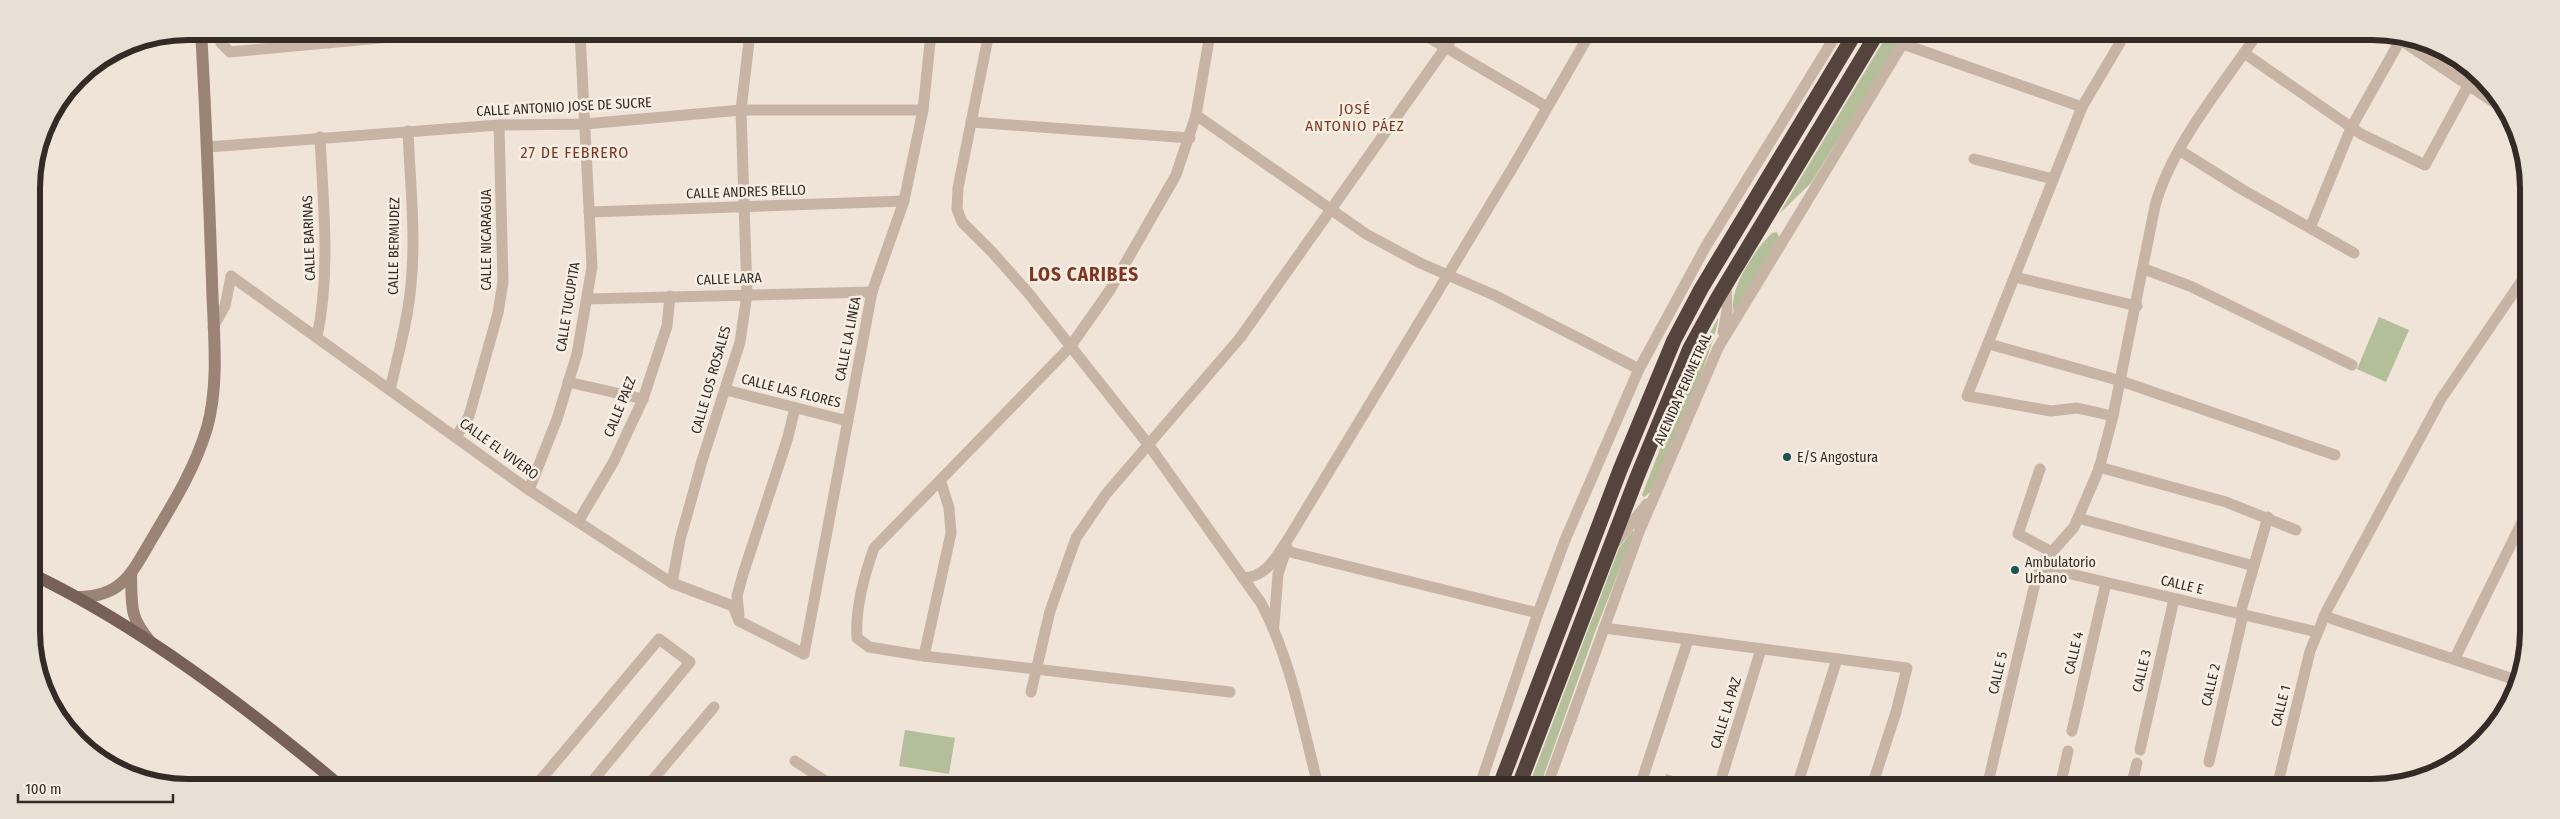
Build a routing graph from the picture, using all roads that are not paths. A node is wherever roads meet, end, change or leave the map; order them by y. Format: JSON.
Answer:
{"nodes":[{"id":1,"x":201,"y":40,"type":"edge"},
{"id":2,"x":221,"y":40,"type":"edge"},
{"id":3,"x":359,"y":40,"type":"edge"},
{"id":4,"x":580,"y":40,"type":"edge"},
{"id":5,"x":749,"y":40,"type":"edge"},
{"id":6,"x":930,"y":40,"type":"edge"},
{"id":7,"x":988,"y":40,"type":"edge"},
{"id":8,"x":1209,"y":40,"type":"edge"},
{"id":9,"x":1433,"y":40,"type":"edge"},
{"id":10,"x":1451,"y":40,"type":"edge"},
{"id":11,"x":1586,"y":40,"type":"edge"},
{"id":12,"x":1833,"y":40,"type":"edge"},
{"id":13,"x":1851,"y":40,"type":"edge"},
{"id":14,"x":1873,"y":40,"type":"edge"},
{"id":15,"x":1906,"y":40,"type":"edge"},
{"id":16,"x":2122,"y":40,"type":"edge"},
{"id":17,"x":2253,"y":40,"type":"edge"},
{"id":18,"x":2397,"y":42,"type":"edge"},
{"id":19,"x":2409,"y":45,"type":"edge"},
{"id":20,"x":1446,"y":48,"type":"junction"},
{"id":21,"x":2244,"y":53,"type":"junction"},
{"id":22,"x":2472,"y":79,"type":"edge"},
{"id":23,"x":2468,"y":85,"type":"junction"},
{"id":24,"x":2490,"y":100,"type":"edge"},
{"id":25,"x":1547,"y":107,"type":"junction"},
{"id":26,"x":2082,"y":107,"type":"junction"},
{"id":27,"x":741,"y":110,"type":"junction"},
{"id":28,"x":923,"y":110,"type":"junction"},
{"id":29,"x":1196,"y":116,"type":"junction"},
{"id":30,"x":971,"y":122,"type":"junction"},
{"id":31,"x":585,"y":124,"type":"junction"},
{"id":32,"x":499,"y":126,"type":"junction"},
{"id":33,"x":2352,"y":128,"type":"junction"},
{"id":34,"x":408,"y":131,"type":"junction"},
{"id":35,"x":320,"y":137,"type":"junction"},
{"id":36,"x":1190,"y":138,"type":"junction"},
{"id":37,"x":208,"y":147,"type":"junction"},
{"id":38,"x":2179,"y":150,"type":"junction"},
{"id":39,"x":1974,"y":159,"type":"dead end"},
{"id":40,"x":2053,"y":179,"type":"junction"},
{"id":41,"x":904,"y":201,"type":"junction"},
{"id":42,"x":745,"y":207,"type":"junction"},
{"id":43,"x":1331,"y":211,"type":"junction"},
{"id":44,"x":589,"y":212,"type":"junction"},
{"id":45,"x":2310,"y":228,"type":"junction"},
{"id":46,"x":2354,"y":253,"type":"dead end"},
{"id":47,"x":2144,"y":269,"type":"junction"},
{"id":48,"x":1449,"y":273,"type":"junction"},
{"id":49,"x":2015,"y":277,"type":"junction"},
{"id":50,"x":2520,"y":283,"type":"edge"},
{"id":51,"x":1726,"y":284,"type":"junction"},
{"id":52,"x":872,"y":292,"type":"junction"},
{"id":53,"x":747,"y":294,"type":"junction"},
{"id":54,"x":670,"y":296,"type":"junction"},
{"id":55,"x":587,"y":299,"type":"junction"},
{"id":56,"x":2137,"y":306,"type":"junction"},
{"id":57,"x":213,"y":328,"type":"junction"},
{"id":58,"x":317,"y":337,"type":"junction"},
{"id":59,"x":1989,"y":344,"type":"junction"},
{"id":60,"x":1070,"y":347,"type":"junction"},
{"id":61,"x":1718,"y":348,"type":"junction"},
{"id":62,"x":2352,"y":366,"type":"dead end"},
{"id":63,"x":1639,"y":369,"type":"junction"},
{"id":64,"x":2121,"y":381,"type":"junction"},
{"id":65,"x":568,"y":382,"type":"junction"},
{"id":66,"x":390,"y":390,"type":"junction"},
{"id":67,"x":726,"y":390,"type":"junction"},
{"id":68,"x":642,"y":399,"type":"junction"},
{"id":69,"x":795,"y":408,"type":"junction"},
{"id":70,"x":2114,"y":416,"type":"junction"},
{"id":71,"x":848,"y":421,"type":"junction"},
{"id":72,"x":456,"y":437,"type":"junction"},
{"id":73,"x":1148,"y":444,"type":"junction"},
{"id":74,"x":2335,"y":455,"type":"dead end"},
{"id":75,"x":2099,"y":467,"type":"junction"},
{"id":76,"x":2040,"y":469,"type":"dead end"},
{"id":77,"x":941,"y":482,"type":"junction"},
{"id":78,"x":1658,"y":487,"type":"junction"},
{"id":79,"x":529,"y":490,"type":"junction"},
{"id":80,"x":2268,"y":517,"type":"junction"},
{"id":81,"x":2078,"y":518,"type":"junction"},
{"id":82,"x":578,"y":522,"type":"junction"},
{"id":83,"x":2520,"y":526,"type":"edge"},
{"id":84,"x":2296,"y":530,"type":"dead end"},
{"id":85,"x":1290,"y":536,"type":"junction"},
{"id":86,"x":1286,"y":551,"type":"junction"},
{"id":87,"x":2052,"y":552,"type":"junction"},
{"id":88,"x":1608,"y":554,"type":"junction"},
{"id":89,"x":2254,"y":566,"type":"junction"},
{"id":90,"x":2040,"y":567,"type":"junction"},
{"id":91,"x":131,"y":576,"type":"junction"},
{"id":92,"x":40,"y":578,"type":"edge"},
{"id":93,"x":1242,"y":578,"type":"junction"},
{"id":94,"x":672,"y":583,"type":"junction"},
{"id":95,"x":2106,"y":583,"type":"junction"},
{"id":96,"x":76,"y":597,"type":"junction"},
{"id":97,"x":2174,"y":599,"type":"junction"},
{"id":98,"x":1538,"y":613,"type":"junction"},
{"id":99,"x":2242,"y":614,"type":"junction"},
{"id":100,"x":2324,"y":616,"type":"junction"},
{"id":101,"x":739,"y":621,"type":"junction"},
{"id":102,"x":1274,"y":626,"type":"junction"},
{"id":103,"x":1604,"y":628,"type":"junction"},
{"id":104,"x":2317,"y":632,"type":"junction"},
{"id":105,"x":1688,"y":640,"type":"junction"},
{"id":106,"x":156,"y":648,"type":"junction"},
{"id":107,"x":1761,"y":649,"type":"junction"},
{"id":108,"x":804,"y":654,"type":"joint"},
{"id":109,"x":924,"y":656,"type":"junction"},
{"id":110,"x":2455,"y":658,"type":"junction"},
{"id":111,"x":1837,"y":659,"type":"junction"},
{"id":112,"x":1037,"y":669,"type":"junction"},
{"id":113,"x":2512,"y":678,"type":"edge"},
{"id":114,"x":1031,"y":692,"type":"dead end"},
{"id":115,"x":1230,"y":692,"type":"dead end"},
{"id":116,"x":714,"y":707,"type":"dead end"},
{"id":117,"x":2072,"y":731,"type":"dead end"},
{"id":118,"x":2140,"y":750,"type":"dead end"},
{"id":119,"x":2068,"y":751,"type":"dead end"},
{"id":120,"x":795,"y":761,"type":"dead end"},
{"id":121,"x":2209,"y":762,"type":"dead end"},
{"id":122,"x":2137,"y":763,"type":"dead end"},
{"id":123,"x":332,"y":779,"type":"edge"},
{"id":124,"x":541,"y":779,"type":"edge"},
{"id":125,"x":594,"y":779,"type":"edge"},
{"id":126,"x":654,"y":779,"type":"edge"},
{"id":127,"x":815,"y":779,"type":"edge"},
{"id":128,"x":1316,"y":779,"type":"edge"},
{"id":129,"x":1482,"y":779,"type":"edge"},
{"id":130,"x":1502,"y":779,"type":"edge"},
{"id":131,"x":1522,"y":779,"type":"edge"},
{"id":132,"x":1550,"y":779,"type":"edge"},
{"id":133,"x":1642,"y":779,"type":"edge"},
{"id":134,"x":1721,"y":779,"type":"edge"},
{"id":135,"x":1799,"y":779,"type":"edge"},
{"id":136,"x":1874,"y":779,"type":"edge"},
{"id":137,"x":1989,"y":779,"type":"edge"},
{"id":138,"x":2062,"y":779,"type":"edge"},
{"id":139,"x":2133,"y":779,"type":"edge"},
{"id":140,"x":2279,"y":779,"type":"edge"}],
"edges":[{"from":1,"to":37,"type":"street"},
{"from":2,"to":3,"type":"street"},
{"from":4,"to":31,"type":"street","name":"CALLE TUCUPITA"},
{"from":5,"to":27,"type":"street","name":"CALLE LOS ROSALES"},
{"from":6,"to":28,"type":"street","name":"CALLE LA LINEA"},
{"from":7,"to":30,"type":"street"},
{"from":8,"to":29,"type":"street"},
{"from":9,"to":20,"type":"street"},
{"from":10,"to":20,"type":"street"},
{"from":11,"to":25,"type":"street"},
{"from":12,"to":63,"type":"street"},
{"from":13,"to":130,"type":"highway","name":"AVENIDA PERIMETRAL"},
{"from":14,"to":51,"type":"highway","name":"AVENIDA PERIMETRAL"},
{"from":15,"to":26,"type":"street"},
{"from":15,"to":61,"type":"street","name":"AVENIDA PERIMETRAL"},
{"from":16,"to":26,"type":"street"},
{"from":17,"to":21,"type":"street"},
{"from":18,"to":33,"type":"street"},
{"from":19,"to":23,"type":"street"},
{"from":20,"to":25,"type":"street"},
{"from":20,"to":43,"type":"street"},
{"from":21,"to":33,"type":"street"},
{"from":21,"to":38,"type":"street"},
{"from":22,"to":23,"type":"street"},
{"from":23,"to":24,"type":"street"},
{"from":23,"to":33,"type":"street"},
{"from":25,"to":48,"type":"street"},
{"from":26,"to":40,"type":"street"},
{"from":27,"to":28,"type":"street","name":"CALLE ANTONIO JOSE DE SUCRE"},
{"from":27,"to":31,"type":"street","name":"CALLE ANTONIO JOSE DE SUCRE"},
{"from":27,"to":42,"type":"street","name":"CALLE LOS ROSALES"},
{"from":28,"to":41,"type":"street","name":"CALLE LA LINEA"},
{"from":29,"to":36,"type":"street"},
{"from":29,"to":43,"type":"street"},
{"from":30,"to":36,"type":"street"},
{"from":30,"to":60,"type":"street"},
{"from":31,"to":32,"type":"street","name":"CALLE ANTONIO JOSE DE SUCRE"},
{"from":31,"to":44,"type":"street","name":"CALLE TUCUPITA"},
{"from":32,"to":34,"type":"street","name":"CALLE ANTONIO JOSE DE SUCRE"},
{"from":32,"to":72,"type":"street","name":"CALLE NICARAGUA"},
{"from":33,"to":45,"type":"street"},
{"from":34,"to":35,"type":"street","name":"CALLE ANTONIO JOSE DE SUCRE"},
{"from":34,"to":66,"type":"street","name":"CALLE BERMUDEZ"},
{"from":35,"to":37,"type":"street","name":"CALLE ANTONIO JOSE DE SUCRE"},
{"from":35,"to":58,"type":"street","name":"CALLE BARINAS"},
{"from":36,"to":60,"type":"street"},
{"from":37,"to":57,"type":"street"},
{"from":38,"to":45,"type":"street"},
{"from":38,"to":47,"type":"street"},
{"from":39,"to":40,"type":"street"},
{"from":40,"to":49,"type":"street"},
{"from":41,"to":42,"type":"street","name":"CALLE ANDRES BELLO"},
{"from":41,"to":52,"type":"street","name":"CALLE LA LINEA"},
{"from":42,"to":44,"type":"street","name":"CALLE ANDRES BELLO"},
{"from":42,"to":53,"type":"street","name":"CALLE LOS ROSALES"},
{"from":43,"to":48,"type":"street"},
{"from":43,"to":73,"type":"street"},
{"from":44,"to":55,"type":"street","name":"CALLE TUCUPITA"},
{"from":45,"to":46,"type":"street"},
{"from":47,"to":56,"type":"street"},
{"from":47,"to":62,"type":"street"},
{"from":48,"to":63,"type":"street"},
{"from":48,"to":85,"type":"street"},
{"from":49,"to":56,"type":"street"},
{"from":49,"to":59,"type":"street"},
{"from":50,"to":100,"type":"street","name":"CALLE 1"},
{"from":51,"to":61,"type":"street"},
{"from":51,"to":88,"type":"highway","name":"AVENIDA PERIMETRAL"},
{"from":52,"to":53,"type":"street","name":"CALLE LARA"},
{"from":52,"to":71,"type":"street","name":"CALLE LA LINEA"},
{"from":53,"to":54,"type":"street","name":"CALLE LARA"},
{"from":53,"to":67,"type":"street","name":"CALLE LOS ROSALES"},
{"from":54,"to":55,"type":"street","name":"CALLE LARA"},
{"from":54,"to":68,"type":"street","name":"CALLE PAEZ"},
{"from":55,"to":65,"type":"street","name":"CALLE TUCUPITA"},
{"from":56,"to":64,"type":"street"},
{"from":57,"to":58,"type":"street","name":"CALLE EL VIVERO"},
{"from":57,"to":91,"type":"street"},
{"from":58,"to":66,"type":"street","name":"CALLE EL VIVERO"},
{"from":59,"to":64,"type":"street"},
{"from":59,"to":70,"type":"street"},
{"from":60,"to":73,"type":"street"},
{"from":60,"to":77,"type":"street"},
{"from":61,"to":78,"type":"street","name":"AVENIDA PERIMETRAL"},
{"from":63,"to":98,"type":"street"},
{"from":64,"to":70,"type":"street"},
{"from":64,"to":74,"type":"street"},
{"from":65,"to":68,"type":"street"},
{"from":65,"to":79,"type":"street","name":"CALLE TUCUPITA"},
{"from":66,"to":72,"type":"street","name":"CALLE EL VIVERO"},
{"from":67,"to":69,"type":"street","name":"CALLE LAS FLORES"},
{"from":67,"to":94,"type":"street","name":"CALLE LOS ROSALES"},
{"from":68,"to":82,"type":"street","name":"CALLE PAEZ"},
{"from":69,"to":71,"type":"street","name":"CALLE LAS FLORES"},
{"from":69,"to":101,"type":"street"},
{"from":70,"to":75,"type":"street"},
{"from":71,"to":108,"type":"street","name":"CALLE LA LINEA"},
{"from":72,"to":79,"type":"street","name":"CALLE EL VIVERO"},
{"from":73,"to":93,"type":"street"},
{"from":73,"to":112,"type":"street"},
{"from":75,"to":80,"type":"street"},
{"from":75,"to":81,"type":"street"},
{"from":76,"to":87,"type":"street"},
{"from":77,"to":109,"type":"street"},
{"from":77,"to":109,"type":"street"},
{"from":78,"to":88,"type":"street"},
{"from":78,"to":103,"type":"street","name":"AVENIDA PERIMETRAL"},
{"from":79,"to":82,"type":"street","name":"CALLE EL VIVERO"},
{"from":80,"to":84,"type":"street"},
{"from":80,"to":89,"type":"street","name":"CALLE 2"},
{"from":81,"to":87,"type":"street"},
{"from":81,"to":89,"type":"street"},
{"from":82,"to":94,"type":"street","name":"CALLE EL VIVERO"},
{"from":83,"to":110,"type":"street"},
{"from":85,"to":86,"type":"street"},
{"from":85,"to":93,"type":"street"},
{"from":86,"to":98,"type":"street"},
{"from":86,"to":102,"type":"street"},
{"from":87,"to":90,"type":"street"},
{"from":88,"to":131,"type":"highway","name":"AVENIDA PERIMETRAL"},
{"from":89,"to":99,"type":"street","name":"CALLE 2"},
{"from":90,"to":95,"type":"street","name":"CALLE E"},
{"from":90,"to":137,"type":"street","name":"CALLE 5"},
{"from":91,"to":96,"type":"street"},
{"from":91,"to":106,"type":"street"},
{"from":92,"to":96,"type":"main road"},
{"from":93,"to":102,"type":"street"},
{"from":94,"to":101,"type":"street","name":"CALLE EL VIVERO"},
{"from":95,"to":97,"type":"street","name":"CALLE E"},
{"from":95,"to":117,"type":"street","name":"CALLE 4"},
{"from":96,"to":106,"type":"main road"},
{"from":97,"to":99,"type":"street","name":"CALLE E"},
{"from":97,"to":118,"type":"street","name":"CALLE 3"},
{"from":98,"to":129,"type":"street"},
{"from":99,"to":104,"type":"street","name":"CALLE E"},
{"from":99,"to":121,"type":"street","name":"CALLE 2"},
{"from":100,"to":104,"type":"street","name":"CALLE 1"},
{"from":100,"to":110,"type":"street"},
{"from":101,"to":108,"type":"street","name":"CALLE EL VIVERO"},
{"from":102,"to":128,"type":"street"},
{"from":103,"to":105,"type":"street"},
{"from":103,"to":132,"type":"street","name":"AVENIDA PERIMETRAL"},
{"from":104,"to":140,"type":"street","name":"CALLE 1"},
{"from":105,"to":107,"type":"street"},
{"from":105,"to":133,"type":"street"},
{"from":106,"to":123,"type":"main road"},
{"from":107,"to":111,"type":"street"},
{"from":107,"to":134,"type":"street","name":"CALLE LA PAZ"},
{"from":109,"to":112,"type":"street"},
{"from":110,"to":113,"type":"street"},
{"from":111,"to":135,"type":"street"},
{"from":111,"to":136,"type":"street"},
{"from":112,"to":114,"type":"street"},
{"from":112,"to":115,"type":"street"},
{"from":116,"to":126,"type":"street"},
{"from":119,"to":138,"type":"street"},
{"from":120,"to":127,"type":"street"},
{"from":122,"to":139,"type":"street"},
{"from":124,"to":125,"type":"street"}]}
